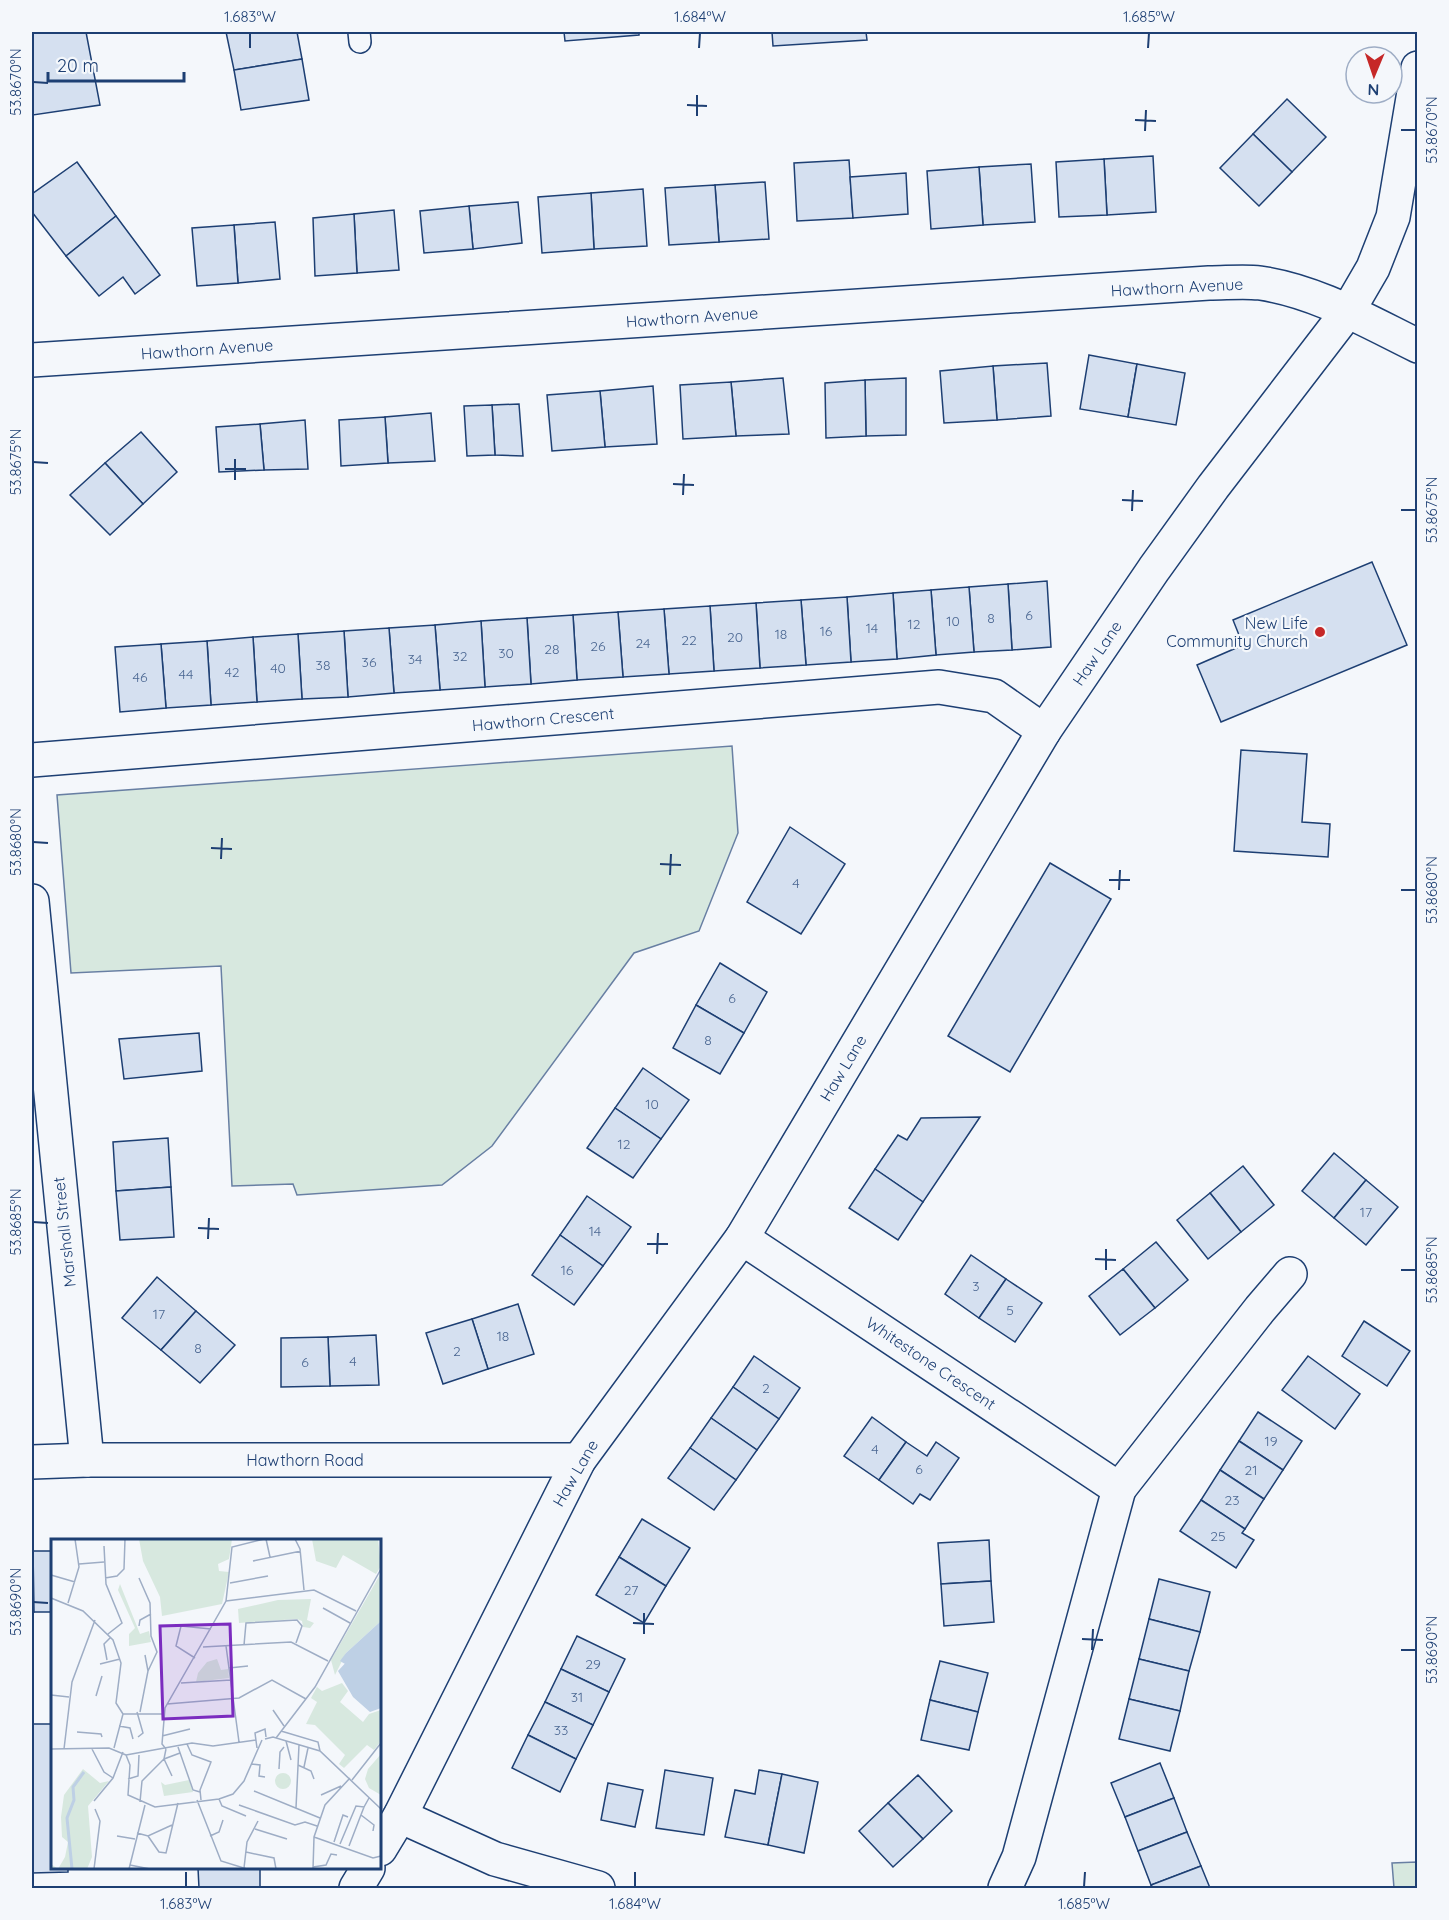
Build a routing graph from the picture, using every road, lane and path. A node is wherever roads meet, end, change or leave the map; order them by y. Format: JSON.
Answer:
{"nodes":[{"id":1,"x":1416,"y":87,"type":"edge"},
{"id":2,"x":1348,"y":311,"type":"junction"},
{"id":3,"x":1418,"y":346,"type":"edge"},
{"id":4,"x":32,"y":360,"type":"edge"},
{"id":5,"x":1044,"y":731,"type":"junction"},
{"id":6,"x":32,"y":760,"type":"edge"},
{"id":7,"x":32,"y":901,"type":"edge"},
{"id":8,"x":37,"y":1004,"type":"edge"},
{"id":9,"x":742,"y":1238,"type":"junction"},
{"id":10,"x":1290,"y":1274,"type":"dead end"},
{"id":11,"x":87,"y":1460,"type":"junction"},
{"id":12,"x":579,"y":1460,"type":"junction"},
{"id":13,"x":32,"y":1462,"type":"edge"},
{"id":14,"x":1119,"y":1489,"type":"junction"},
{"id":15,"x":400,"y":1816,"type":"junction"},
{"id":16,"x":381,"y":1847,"type":"edge"},
{"id":17,"x":367,"y":1869,"type":"edge"},
{"id":18,"x":356,"y":1888,"type":"edge"},
{"id":19,"x":598,"y":1888,"type":"edge"},
{"id":20,"x":1005,"y":1888,"type":"edge"}],
"edges":[{"from":1,"to":2,"type":"street","name":"Haw Lane"},
{"from":2,"to":3,"type":"street","name":"Hawthorn Avenue"},
{"from":2,"to":4,"type":"street","name":"Hawthorn Avenue"},
{"from":2,"to":5,"type":"street","name":"Haw Lane"},
{"from":5,"to":6,"type":"street","name":"Hawthorn Crescent"},
{"from":5,"to":9,"type":"street","name":"Haw Lane"},
{"from":7,"to":8,"type":"street","name":"Marshall Street"},
{"from":8,"to":11,"type":"street","name":"Marshall Street"},
{"from":9,"to":12,"type":"street","name":"Haw Lane"},
{"from":9,"to":14,"type":"street","name":"Whitestone Crescent"},
{"from":10,"to":14,"type":"street"},
{"from":11,"to":12,"type":"street","name":"Hawthorn Road"},
{"from":11,"to":13,"type":"street","name":"Hawthorn Road"},
{"from":12,"to":15,"type":"street","name":"Haw Lane"},
{"from":14,"to":20,"type":"street"},
{"from":15,"to":16,"type":"street","name":"Haw Lane"},
{"from":15,"to":19,"type":"street"},
{"from":17,"to":18,"type":"street"}]}
